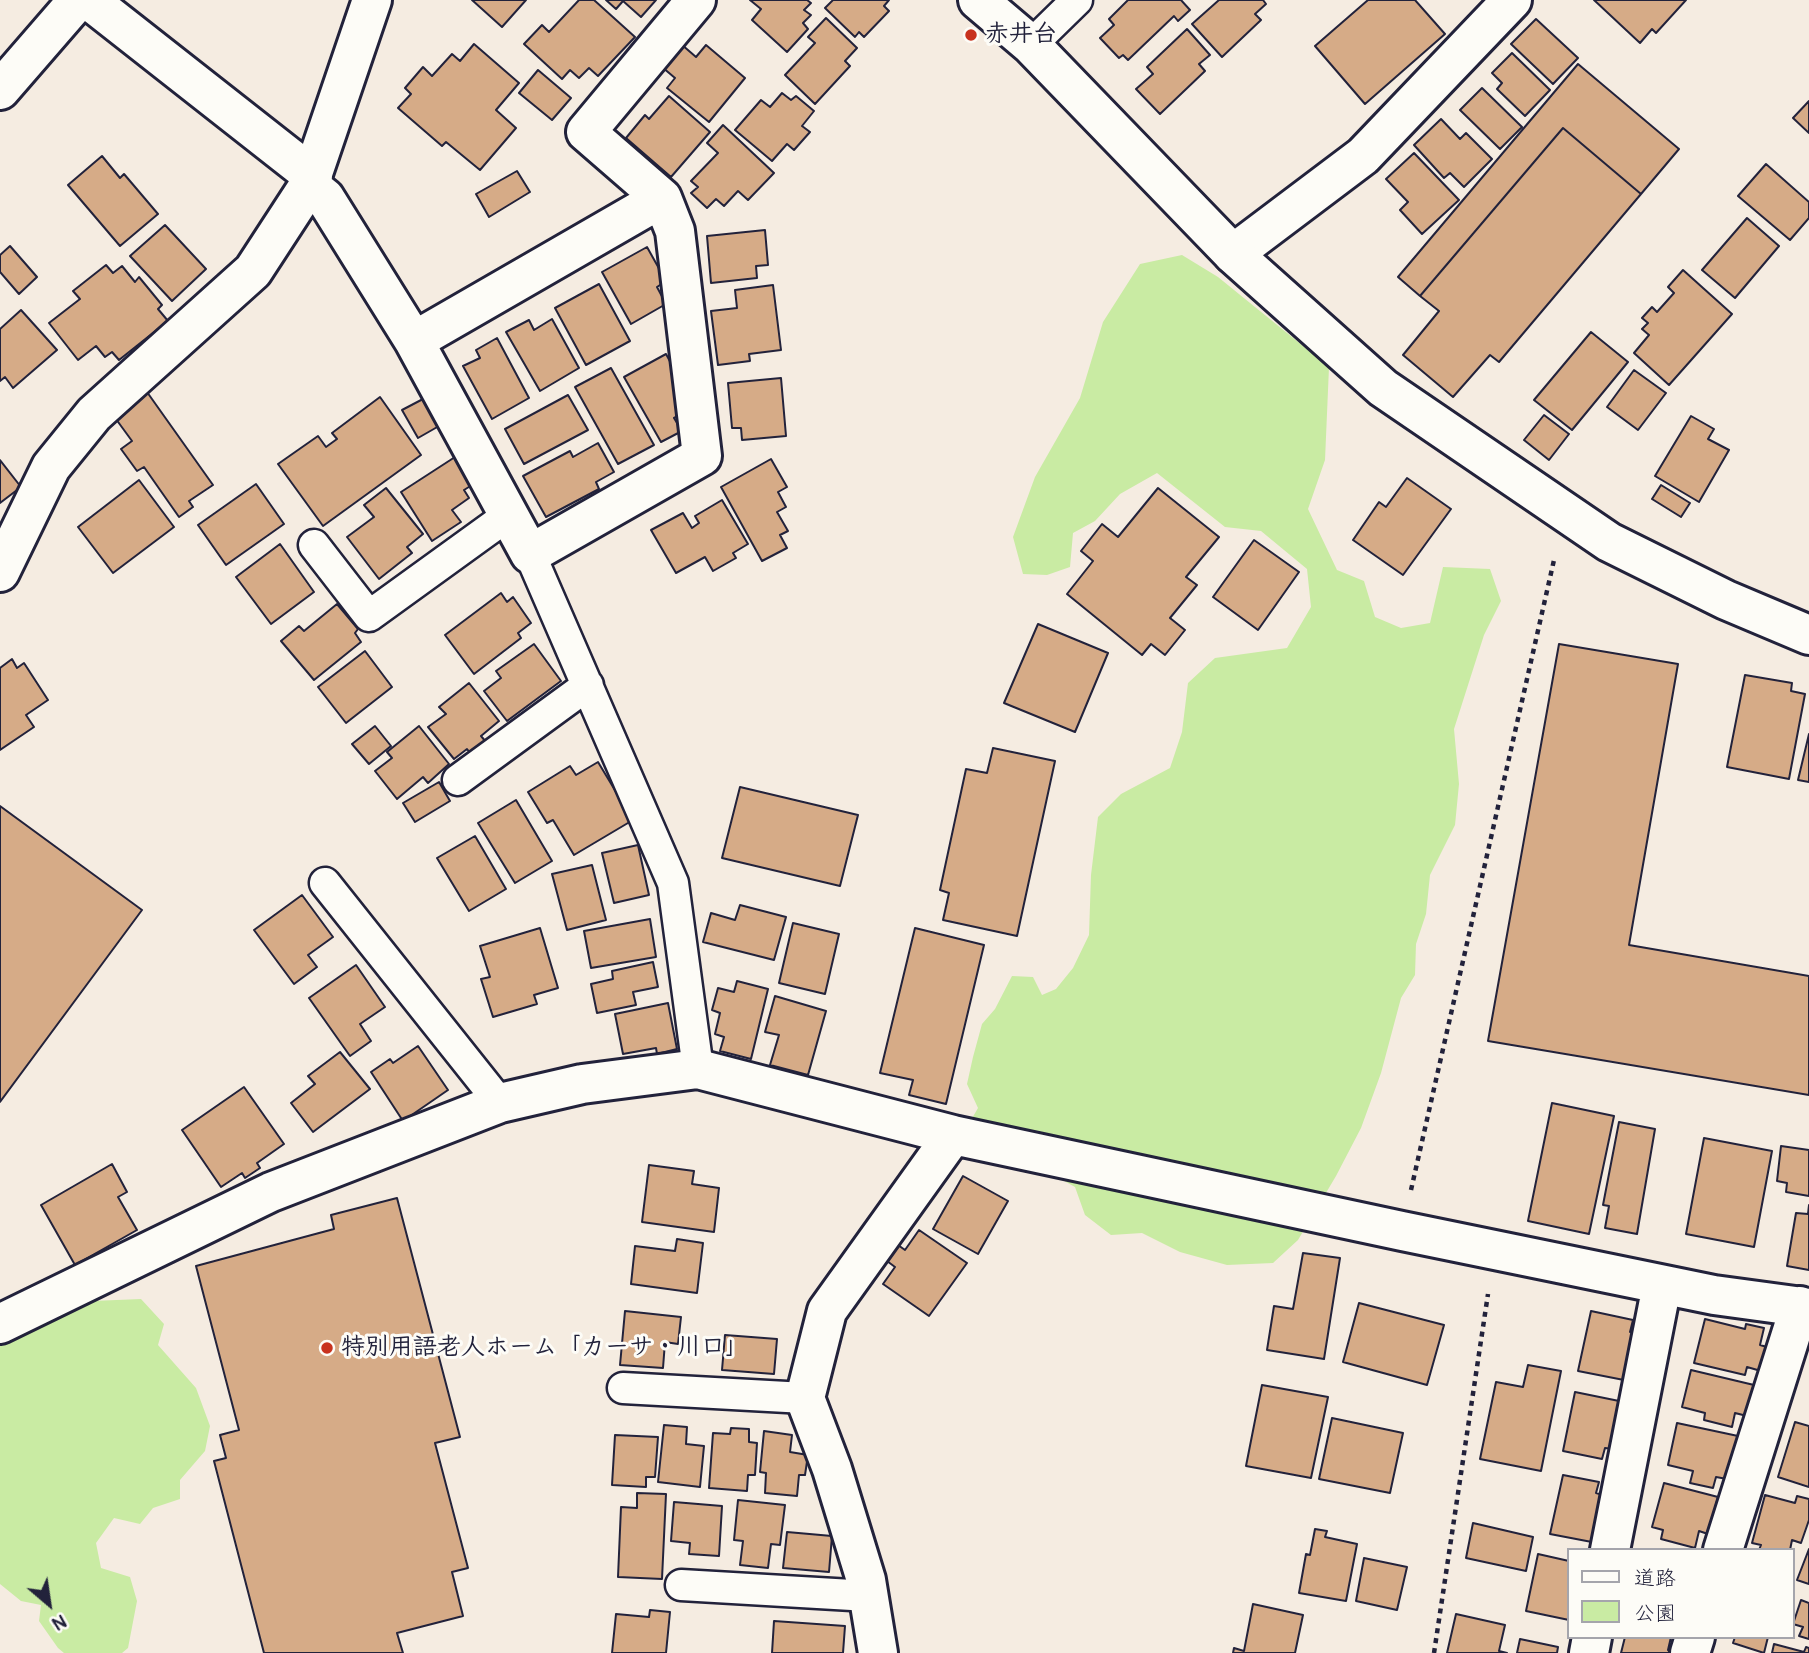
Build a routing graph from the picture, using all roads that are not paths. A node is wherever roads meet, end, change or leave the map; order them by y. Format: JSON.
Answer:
{"nodes":[{"id":1,"x":82,"y":0,"type":"edge"},
{"id":2,"x":89,"y":0,"type":"edge"},
{"id":3,"x":372,"y":0,"type":"edge"},
{"id":4,"x":696,"y":0,"type":"edge"},
{"id":5,"x":978,"y":0,"type":"edge"},
{"id":6,"x":1077,"y":0,"type":"edge"},
{"id":7,"x":1512,"y":0,"type":"edge"},
{"id":8,"x":1031,"y":45,"type":"junction"},
{"id":9,"x":0,"y":90,"type":"edge"},
{"id":10,"x":311,"y":181,"type":"junction"},
{"id":11,"x":662,"y":198,"type":"junction"},
{"id":12,"x":1233,"y":254,"type":"junction"},
{"id":13,"x":414,"y":341,"type":"junction"},
{"id":14,"x":510,"y":514,"type":"junction"},
{"id":15,"x":314,"y":545,"type":"dead end"},
{"id":16,"x":530,"y":554,"type":"junction"},
{"id":17,"x":0,"y":572,"type":"edge"},
{"id":18,"x":1809,"y":635,"type":"edge"},
{"id":19,"x":588,"y":685,"type":"junction"},
{"id":20,"x":458,"y":780,"type":"dead end"},
{"id":21,"x":325,"y":883,"type":"dead end"},
{"id":22,"x":698,"y":1069,"type":"junction"},
{"id":23,"x":500,"y":1103,"type":"junction"},
{"id":24,"x":953,"y":1135,"type":"junction"},
{"id":25,"x":1662,"y":1285,"type":"junction"},
{"id":26,"x":1804,"y":1307,"type":"edge"},
{"id":27,"x":0,"y":1324,"type":"edge"},
{"id":28,"x":623,"y":1388,"type":"dead end"},
{"id":29,"x":805,"y":1398,"type":"junction"},
{"id":30,"x":1610,"y":1548,"type":"edge"},
{"id":31,"x":1724,"y":1548,"type":"edge"},
{"id":32,"x":681,"y":1585,"type":"dead end"},
{"id":33,"x":869,"y":1596,"type":"junction"},
{"id":34,"x":878,"y":1653,"type":"edge"}],
"edges":[{"from":1,"to":9,"type":"street"},
{"from":2,"to":10,"type":"street"},
{"from":3,"to":10,"type":"street"},
{"from":4,"to":11,"type":"street"},
{"from":5,"to":8,"type":"street"},
{"from":6,"to":8,"type":"lane"},
{"from":7,"to":12,"type":"street"},
{"from":8,"to":12,"type":"street"},
{"from":10,"to":13,"type":"street"},
{"from":10,"to":17,"type":"street"},
{"from":11,"to":13,"type":"street"},
{"from":11,"to":16,"type":"street"},
{"from":12,"to":18,"type":"street"},
{"from":13,"to":14,"type":"street"},
{"from":14,"to":15,"type":"lane"},
{"from":14,"to":16,"type":"street"},
{"from":16,"to":19,"type":"lane"},
{"from":19,"to":20,"type":"lane"},
{"from":19,"to":22,"type":"lane"},
{"from":21,"to":23,"type":"lane"},
{"from":22,"to":23,"type":"street"},
{"from":22,"to":24,"type":"street"},
{"from":23,"to":27,"type":"street"},
{"from":24,"to":25,"type":"street"},
{"from":24,"to":29,"type":"street"},
{"from":25,"to":26,"type":"street"},
{"from":25,"to":30,"type":"street"},
{"from":26,"to":31,"type":"street"},
{"from":28,"to":29,"type":"lane"},
{"from":29,"to":33,"type":"street"},
{"from":32,"to":33,"type":"lane"},
{"from":33,"to":34,"type":"street"}]}
